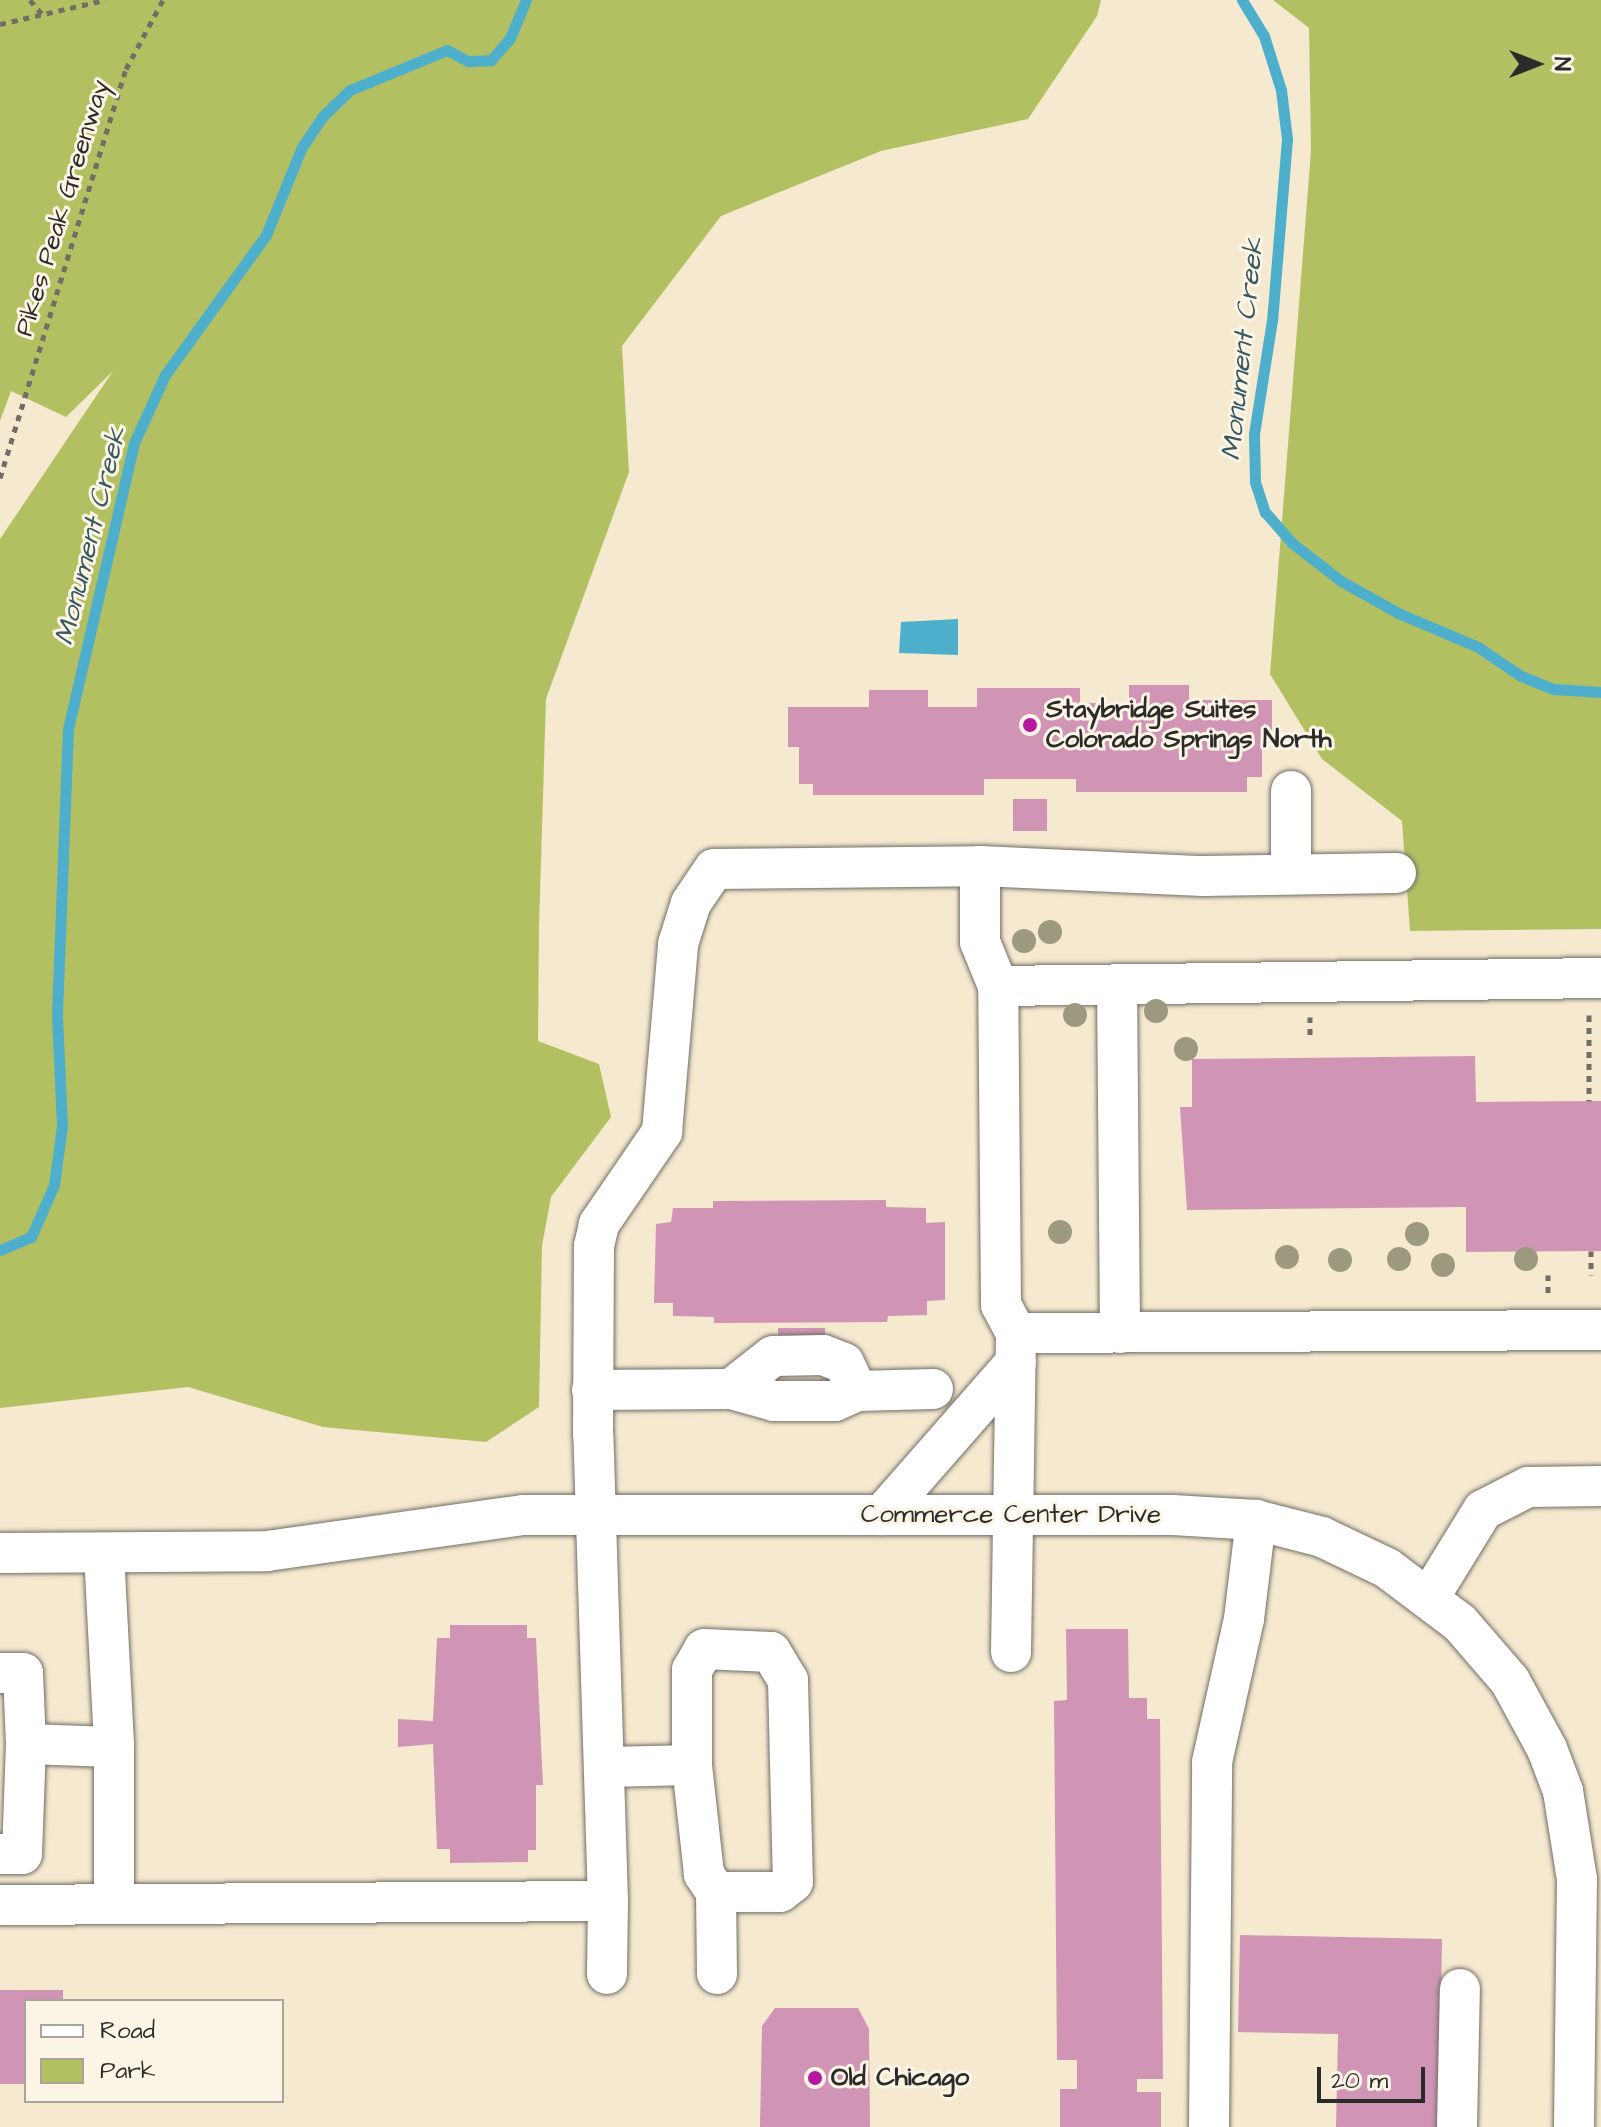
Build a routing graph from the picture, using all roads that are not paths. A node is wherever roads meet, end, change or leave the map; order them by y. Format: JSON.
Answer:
{"nodes":[{"id":1,"x":1291,"y":791,"type":"dead end"},
{"id":2,"x":980,"y":866,"type":"junction"},
{"id":3,"x":1291,"y":873,"type":"junction"},
{"id":4,"x":1396,"y":873,"type":"dead end"},
{"id":5,"x":1601,"y":978,"type":"edge"},
{"id":6,"x":1117,"y":985,"type":"junction"},
{"id":7,"x":998,"y":986,"type":"junction"},
{"id":8,"x":1601,"y":1330,"type":"edge"},
{"id":9,"x":1120,"y":1333,"type":"junction"},
{"id":10,"x":1016,"y":1348,"type":"junction"},
{"id":11,"x":933,"y":1389,"type":"dead end"},
{"id":12,"x":592,"y":1390,"type":"junction"},
{"id":13,"x":1601,"y":1486,"type":"edge"},
{"id":14,"x":595,"y":1515,"type":"junction"},
{"id":15,"x":882,"y":1515,"type":"junction"},
{"id":16,"x":1015,"y":1516,"type":"junction"},
{"id":17,"x":1256,"y":1520,"type":"junction"},
{"id":18,"x":0,"y":1553,"type":"edge"},
{"id":19,"x":104,"y":1553,"type":"junction"},
{"id":20,"x":1430,"y":1596,"type":"junction"},
{"id":21,"x":1011,"y":1652,"type":"dead end"},
{"id":22,"x":0,"y":1673,"type":"edge"},
{"id":23,"x":26,"y":1744,"type":"junction"},
{"id":24,"x":114,"y":1747,"type":"junction"},
{"id":25,"x":692,"y":1765,"type":"junction"},
{"id":26,"x":607,"y":1767,"type":"junction"},
{"id":27,"x":11,"y":1854,"type":"edge"},
{"id":28,"x":716,"y":1892,"type":"junction"},
{"id":29,"x":608,"y":1901,"type":"junction"},
{"id":30,"x":114,"y":1903,"type":"junction"},
{"id":31,"x":11,"y":1905,"type":"edge"},
{"id":32,"x":607,"y":1974,"type":"dead end"},
{"id":33,"x":717,"y":1974,"type":"dead end"},
{"id":34,"x":1460,"y":1989,"type":"dead end"},
{"id":35,"x":1588,"y":2073,"type":"edge"},
{"id":36,"x":1209,"y":2127,"type":"edge"},
{"id":37,"x":1457,"y":2127,"type":"edge"},
{"id":38,"x":1574,"y":2127,"type":"edge"}],
"edges":[{"from":1,"to":3,"type":"street"},
{"from":2,"to":3,"type":"street"},
{"from":2,"to":7,"type":"street"},
{"from":2,"to":12,"type":"street"},
{"from":3,"to":4,"type":"street"},
{"from":5,"to":6,"type":"street"},
{"from":6,"to":7,"type":"street"},
{"from":6,"to":9,"type":"street"},
{"from":7,"to":10,"type":"street"},
{"from":8,"to":9,"type":"street"},
{"from":9,"to":10,"type":"street"},
{"from":10,"to":15,"type":"street"},
{"from":10,"to":16,"type":"street"},
{"from":11,"to":12,"type":"street"},
{"from":12,"to":14,"type":"street"},
{"from":13,"to":20,"type":"street"},
{"from":14,"to":15,"type":"street","name":"Commerce Center Drive"},
{"from":14,"to":19,"type":"street","name":"Commerce Center Drive"},
{"from":14,"to":26,"type":"street"},
{"from":15,"to":16,"type":"street","name":"Commerce Center Drive"},
{"from":16,"to":17,"type":"street","name":"Commerce Center Drive"},
{"from":16,"to":21,"type":"street"},
{"from":17,"to":20,"type":"street","name":"Commerce Center Drive"},
{"from":17,"to":36,"type":"street"},
{"from":18,"to":19,"type":"street","name":"Commerce Center Drive"},
{"from":19,"to":24,"type":"street"},
{"from":20,"to":35,"type":"street","name":"Commerce Center Drive"},
{"from":22,"to":23,"type":"street"},
{"from":23,"to":24,"type":"street"},
{"from":23,"to":27,"type":"street"},
{"from":24,"to":30,"type":"street"},
{"from":25,"to":26,"type":"street"},
{"from":25,"to":28,"type":"street"},
{"from":25,"to":28,"type":"street"},
{"from":26,"to":29,"type":"street"},
{"from":27,"to":31,"type":"street"},
{"from":28,"to":33,"type":"street"},
{"from":29,"to":30,"type":"street"},
{"from":29,"to":32,"type":"street"},
{"from":30,"to":31,"type":"street"},
{"from":34,"to":37,"type":"street"},
{"from":35,"to":38,"type":"street","name":"Commerce Center Drive"}]}
